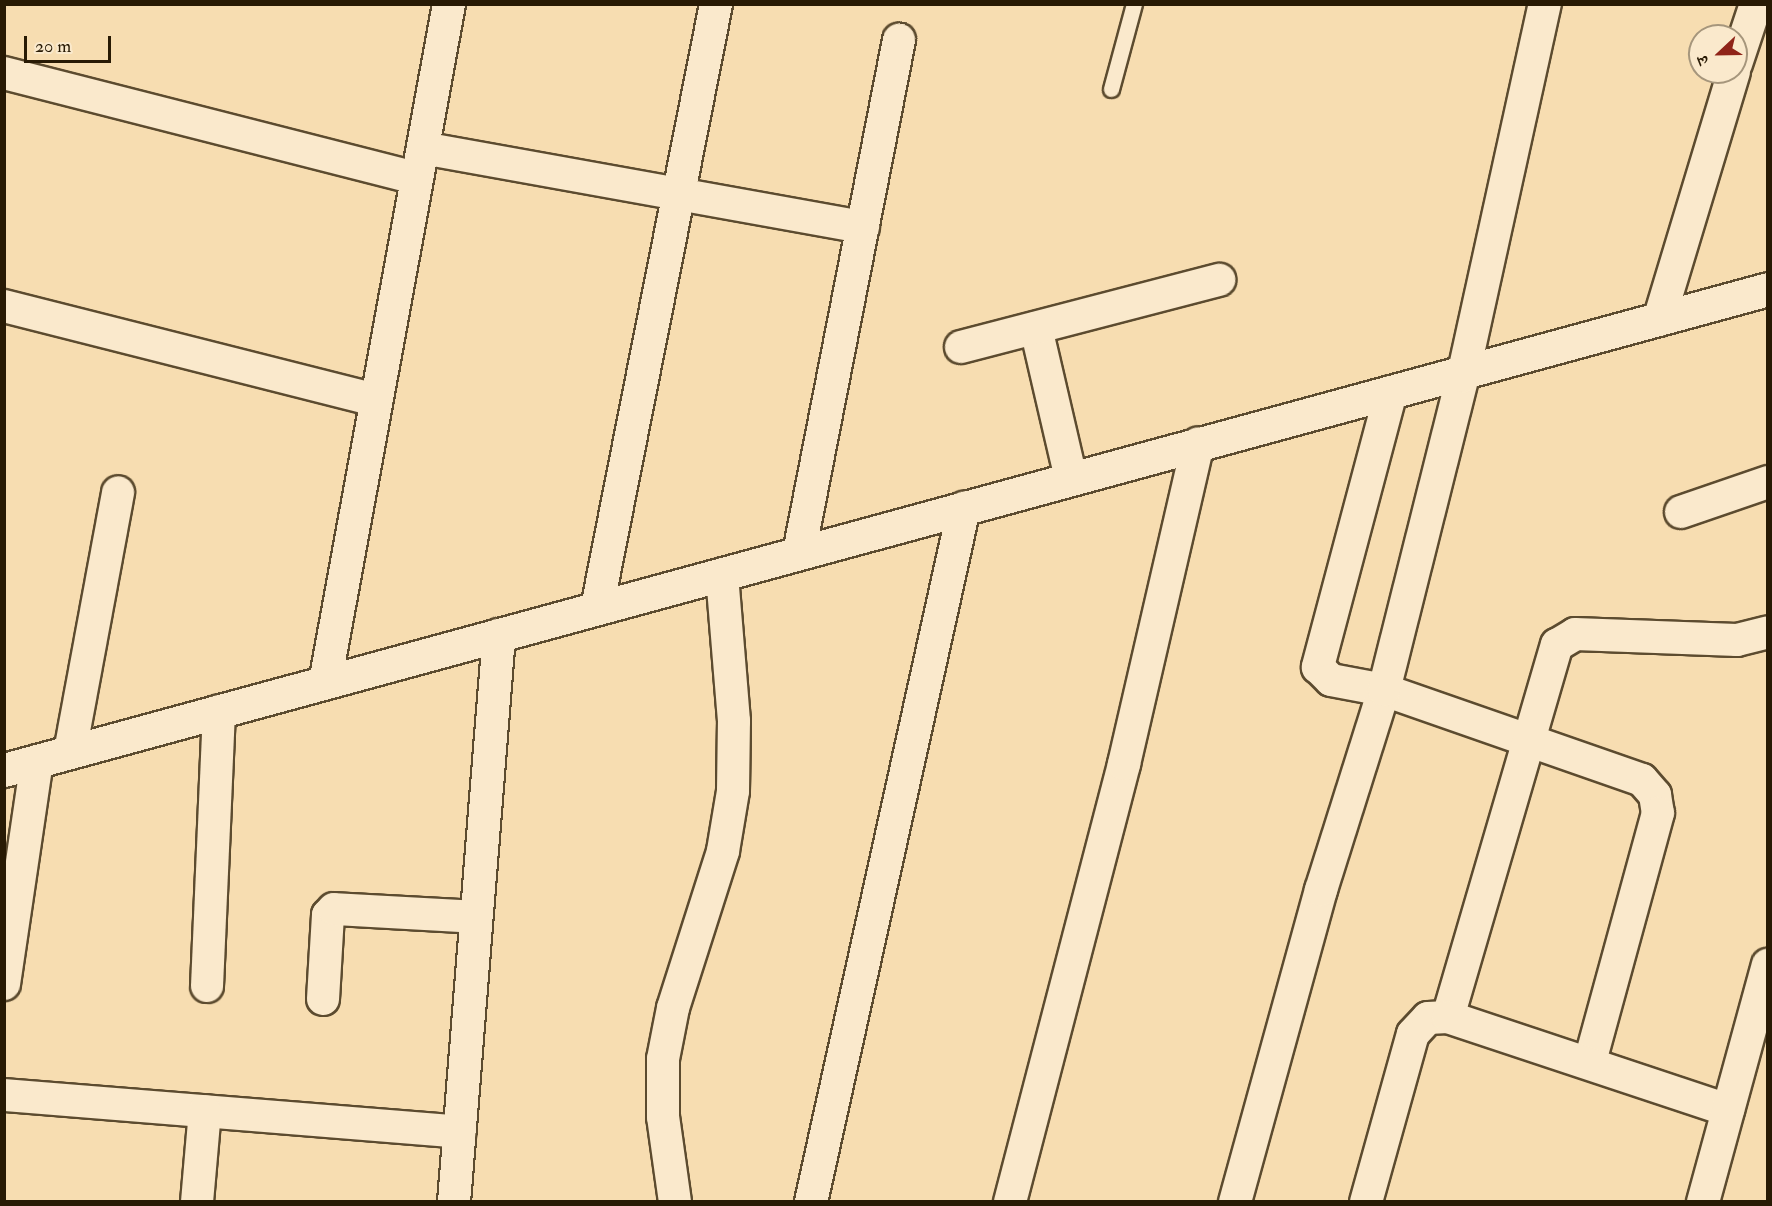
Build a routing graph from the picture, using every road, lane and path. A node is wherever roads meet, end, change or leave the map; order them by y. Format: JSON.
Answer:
{"nodes":[{"id":1,"x":449,"y":4,"type":"edge"},
{"id":2,"x":716,"y":4,"type":"edge"},
{"id":3,"x":1134,"y":4,"type":"edge"},
{"id":4,"x":1545,"y":4,"type":"edge"},
{"id":5,"x":1756,"y":4,"type":"edge"},
{"id":6,"x":1748,"y":28,"type":"edge"},
{"id":7,"x":899,"y":39,"type":"dead end"},
{"id":8,"x":4,"y":73,"type":"edge"},
{"id":9,"x":1730,"y":84,"type":"edge"},
{"id":10,"x":1111,"y":89,"type":"dead end"},
{"id":11,"x":420,"y":163,"type":"junction"},
{"id":12,"x":678,"y":194,"type":"junction"},
{"id":13,"x":863,"y":227,"type":"junction"},
{"id":14,"x":1219,"y":280,"type":"dead end"},
{"id":15,"x":1767,"y":290,"type":"edge"},
{"id":16,"x":4,"y":306,"type":"edge"},
{"id":17,"x":1659,"y":320,"type":"junction"},
{"id":18,"x":1036,"y":328,"type":"junction"},
{"id":19,"x":961,"y":346,"type":"dead end"},
{"id":20,"x":1464,"y":376,"type":"junction"},
{"id":21,"x":1391,"y":392,"type":"junction"},
{"id":22,"x":376,"y":400,"type":"junction"},
{"id":23,"x":1198,"y":443,"type":"junction"},
{"id":24,"x":1071,"y":478,"type":"junction"},
{"id":25,"x":1767,"y":482,"type":"edge"},
{"id":26,"x":118,"y":492,"type":"dead end"},
{"id":27,"x":964,"y":508,"type":"junction"},
{"id":28,"x":1681,"y":512,"type":"dead end"},
{"id":29,"x":799,"y":553,"type":"junction"},
{"id":30,"x":722,"y":574,"type":"junction"},
{"id":31,"x":597,"y":608,"type":"junction"},
{"id":32,"x":1767,"y":632,"type":"edge"},
{"id":33,"x":499,"y":635,"type":"junction"},
{"id":34,"x":325,"y":683,"type":"junction"},
{"id":35,"x":1384,"y":690,"type":"junction"},
{"id":36,"x":219,"y":711,"type":"junction"},
{"id":37,"x":1532,"y":739,"type":"junction"},
{"id":38,"x":70,"y":752,"type":"junction"},
{"id":39,"x":36,"y":761,"type":"junction"},
{"id":40,"x":4,"y":770,"type":"edge"},
{"id":41,"x":476,"y":917,"type":"junction"},
{"id":42,"x":1767,"y":965,"type":"edge"},
{"id":43,"x":4,"y":984,"type":"edge"},
{"id":44,"x":207,"y":986,"type":"dead end"},
{"id":45,"x":322,"y":999,"type":"dead end"},
{"id":46,"x":1448,"y":1017,"type":"junction"},
{"id":47,"x":1590,"y":1062,"type":"junction"},
{"id":48,"x":4,"y":1095,"type":"edge"},
{"id":49,"x":1728,"y":1110,"type":"junction"},
{"id":50,"x":205,"y":1111,"type":"junction"},
{"id":51,"x":460,"y":1132,"type":"junction"},
{"id":52,"x":198,"y":1202,"type":"edge"},
{"id":53,"x":454,"y":1202,"type":"edge"},
{"id":54,"x":675,"y":1202,"type":"edge"},
{"id":55,"x":811,"y":1202,"type":"edge"},
{"id":56,"x":1010,"y":1202,"type":"edge"},
{"id":57,"x":1235,"y":1202,"type":"edge"},
{"id":58,"x":1366,"y":1202,"type":"edge"},
{"id":59,"x":1703,"y":1202,"type":"edge"}],
"edges":[{"from":1,"to":11,"type":"street"},
{"from":2,"to":12,"type":"street"},
{"from":3,"to":10,"type":"lane"},
{"from":4,"to":20,"type":"street"},
{"from":5,"to":6,"type":"street"},
{"from":7,"to":13,"type":"street"},
{"from":8,"to":11,"type":"street"},
{"from":9,"to":17,"type":"street"},
{"from":11,"to":12,"type":"street"},
{"from":11,"to":22,"type":"street"},
{"from":12,"to":13,"type":"street"},
{"from":12,"to":31,"type":"street"},
{"from":13,"to":29,"type":"street"},
{"from":14,"to":18,"type":"street"},
{"from":15,"to":17,"type":"street"},
{"from":16,"to":22,"type":"street"},
{"from":17,"to":20,"type":"street"},
{"from":18,"to":19,"type":"street"},
{"from":18,"to":24,"type":"street"},
{"from":20,"to":21,"type":"street"},
{"from":20,"to":35,"type":"street"},
{"from":21,"to":23,"type":"street"},
{"from":21,"to":35,"type":"street"},
{"from":22,"to":34,"type":"street"},
{"from":23,"to":24,"type":"street"},
{"from":23,"to":56,"type":"street"},
{"from":24,"to":27,"type":"street"},
{"from":25,"to":28,"type":"street"},
{"from":26,"to":38,"type":"street"},
{"from":27,"to":29,"type":"street"},
{"from":27,"to":55,"type":"street"},
{"from":29,"to":30,"type":"street"},
{"from":30,"to":31,"type":"street"},
{"from":30,"to":54,"type":"street"},
{"from":31,"to":33,"type":"street"},
{"from":32,"to":37,"type":"street"},
{"from":33,"to":34,"type":"street"},
{"from":33,"to":41,"type":"street"},
{"from":34,"to":36,"type":"street"},
{"from":35,"to":37,"type":"street"},
{"from":35,"to":57,"type":"street"},
{"from":36,"to":38,"type":"street"},
{"from":36,"to":44,"type":"street"},
{"from":37,"to":46,"type":"street"},
{"from":37,"to":47,"type":"street"},
{"from":38,"to":39,"type":"street"},
{"from":39,"to":40,"type":"street"},
{"from":39,"to":43,"type":"street"},
{"from":41,"to":45,"type":"street"},
{"from":41,"to":51,"type":"street"},
{"from":42,"to":49,"type":"street"},
{"from":46,"to":47,"type":"street"},
{"from":46,"to":58,"type":"street"},
{"from":47,"to":49,"type":"street"},
{"from":48,"to":50,"type":"street"},
{"from":49,"to":59,"type":"street"},
{"from":50,"to":51,"type":"street"},
{"from":50,"to":52,"type":"street"},
{"from":51,"to":53,"type":"street"}]}
